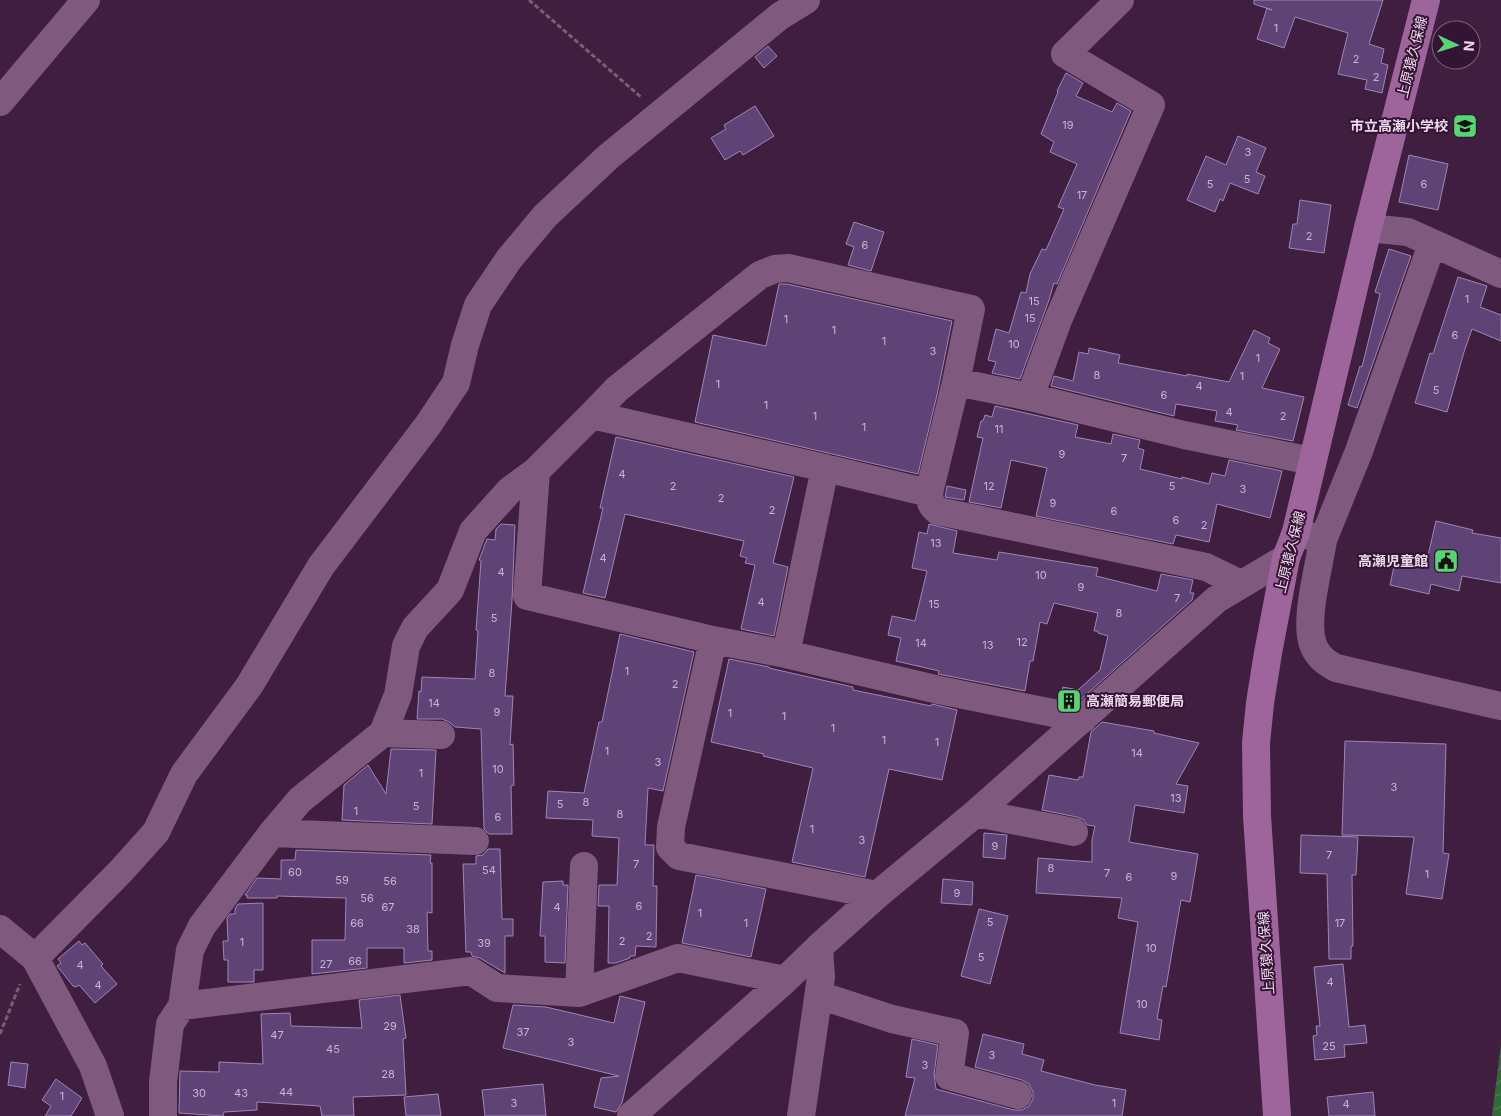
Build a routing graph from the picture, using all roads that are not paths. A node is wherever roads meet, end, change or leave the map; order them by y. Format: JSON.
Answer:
{"nodes":[{"id":1,"x":86,"y":0,"type":"edge"},
{"id":2,"x":806,"y":0,"type":"edge"},
{"id":3,"x":1120,"y":0,"type":"edge"},
{"id":4,"x":1426,"y":0,"type":"edge"},
{"id":5,"x":0,"y":102,"type":"edge"},
{"id":6,"x":1368,"y":228,"type":"junction"},
{"id":7,"x":1432,"y":244,"type":"junction"},
{"id":8,"x":1501,"y":274,"type":"edge"},
{"id":9,"x":956,"y":382,"type":"junction"},
{"id":10,"x":1030,"y":397,"type":"junction"},
{"id":11,"x":592,"y":415,"type":"junction"},
{"id":12,"x":1312,"y":461,"type":"junction"},
{"id":13,"x":825,"y":468,"type":"junction"},
{"id":14,"x":536,"y":471,"type":"junction"},
{"id":15,"x":929,"y":493,"type":"junction"},
{"id":16,"x":1296,"y":532,"type":"junction"},
{"id":17,"x":1323,"y":540,"type":"junction"},
{"id":18,"x":1286,"y":558,"type":"junction"},
{"id":19,"x":1241,"y":584,"type":"junction"},
{"id":20,"x":713,"y":640,"type":"junction"},
{"id":21,"x":786,"y":654,"type":"junction"},
{"id":22,"x":1501,"y":706,"type":"edge"},
{"id":23,"x":1083,"y":719,"type":"junction"},
{"id":24,"x":383,"y":733,"type":"junction"},
{"id":25,"x":442,"y":734,"type":"dead end"},
{"id":26,"x":976,"y":813,"type":"junction"},
{"id":27,"x":1074,"y":832,"type":"dead end"},
{"id":28,"x":272,"y":833,"type":"junction"},
{"id":29,"x":475,"y":841,"type":"dead end"},
{"id":30,"x":584,"y":866,"type":"dead end"},
{"id":31,"x":877,"y":895,"type":"junction"},
{"id":32,"x":0,"y":929,"type":"edge"},
{"id":33,"x":819,"y":947,"type":"junction"},
{"id":34,"x":35,"y":958,"type":"junction"},
{"id":35,"x":785,"y":980,"type":"junction"},
{"id":36,"x":579,"y":993,"type":"junction"},
{"id":37,"x":819,"y":995,"type":"junction"},
{"id":38,"x":182,"y":1006,"type":"junction"},
{"id":39,"x":1018,"y":1095,"type":"dead end"},
{"id":40,"x":110,"y":1116,"type":"edge"},
{"id":41,"x":164,"y":1116,"type":"edge"},
{"id":42,"x":631,"y":1116,"type":"edge"},
{"id":43,"x":801,"y":1116,"type":"edge"},
{"id":44,"x":1278,"y":1116,"type":"edge"}],
"edges":[{"from":1,"to":5,"type":"street"},
{"from":2,"to":34,"type":"street"},
{"from":3,"to":10,"type":"street"},
{"from":4,"to":6,"type":"main road","name":"上原猿久保線"},
{"from":6,"to":7,"type":"street"},
{"from":6,"to":12,"type":"main road","name":"上原猿久保線"},
{"from":7,"to":8,"type":"street"},
{"from":7,"to":17,"type":"street"},
{"from":9,"to":10,"type":"street"},
{"from":9,"to":11,"type":"street"},
{"from":9,"to":15,"type":"street"},
{"from":10,"to":12,"type":"street"},
{"from":11,"to":13,"type":"street"},
{"from":11,"to":14,"type":"street"},
{"from":12,"to":16,"type":"main road","name":"上原猿久保線"},
{"from":13,"to":15,"type":"street"},
{"from":13,"to":21,"type":"street"},
{"from":14,"to":20,"type":"street"},
{"from":14,"to":24,"type":"street"},
{"from":15,"to":19,"type":"street"},
{"from":16,"to":17,"type":"street"},
{"from":16,"to":18,"type":"main road","name":"上原猿久保線"},
{"from":17,"to":22,"type":"street"},
{"from":18,"to":19,"type":"street"},
{"from":18,"to":44,"type":"main road","name":"上原猿久保線"},
{"from":19,"to":23,"type":"street"},
{"from":20,"to":21,"type":"street"},
{"from":20,"to":31,"type":"street"},
{"from":21,"to":23,"type":"street"},
{"from":23,"to":26,"type":"street"},
{"from":24,"to":25,"type":"street"},
{"from":24,"to":28,"type":"street"},
{"from":26,"to":27,"type":"street"},
{"from":26,"to":31,"type":"street"},
{"from":28,"to":29,"type":"street"},
{"from":28,"to":38,"type":"street"},
{"from":30,"to":36,"type":"street"},
{"from":31,"to":33,"type":"street"},
{"from":32,"to":34,"type":"street"},
{"from":33,"to":35,"type":"street"},
{"from":33,"to":37,"type":"street"},
{"from":34,"to":40,"type":"street"},
{"from":35,"to":36,"type":"street"},
{"from":35,"to":42,"type":"street"},
{"from":36,"to":38,"type":"street"},
{"from":37,"to":39,"type":"street"},
{"from":37,"to":43,"type":"street"},
{"from":38,"to":41,"type":"street"}]}
